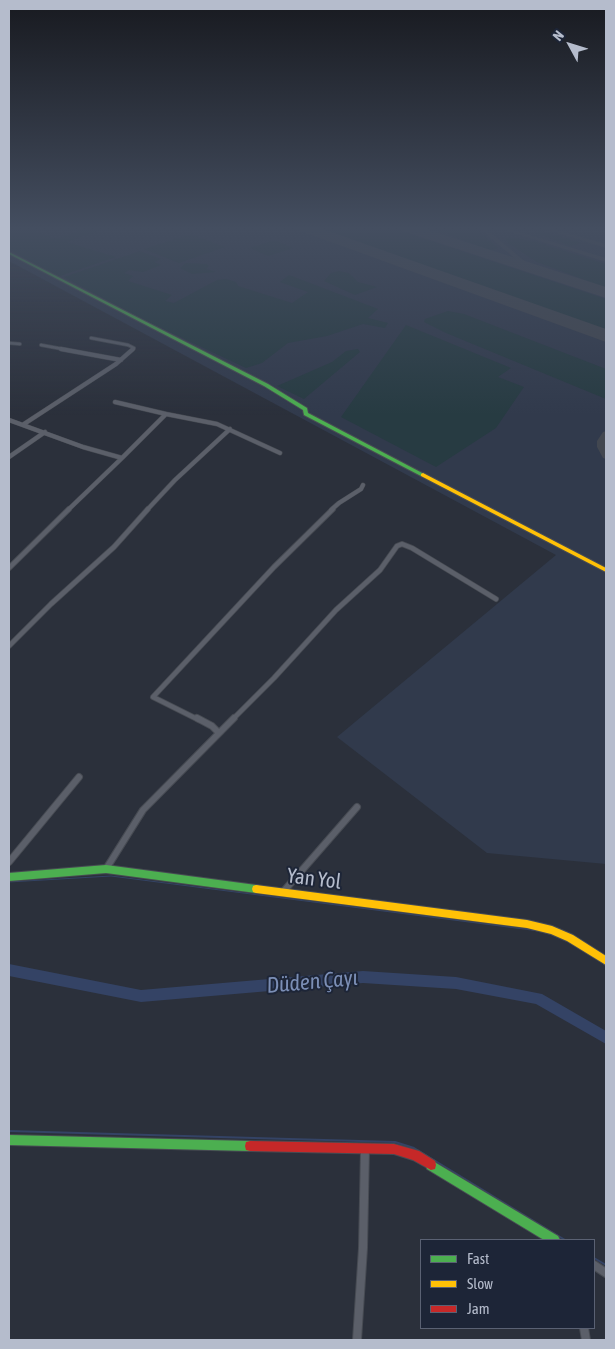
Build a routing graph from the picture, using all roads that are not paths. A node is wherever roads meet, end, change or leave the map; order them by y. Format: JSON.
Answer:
{"nodes":[{"id":1,"x":80,"y":290,"type":"edge"},
{"id":2,"x":91,"y":338,"type":"dead end"},
{"id":3,"x":9,"y":343,"type":"edge"},
{"id":4,"x":20,"y":344,"type":"dead end"},
{"id":5,"x":41,"y":346,"type":"dead end"},
{"id":6,"x":121,"y":360,"type":"junction"},
{"id":7,"x":115,"y":402,"type":"dead end"},
{"id":8,"x":166,"y":414,"type":"junction"},
{"id":9,"x":9,"y":420,"type":"edge"},
{"id":10,"x":24,"y":424,"type":"junction"},
{"id":11,"x":230,"y":428,"type":"junction"},
{"id":12,"x":45,"y":432,"type":"junction"},
{"id":13,"x":280,"y":453,"type":"dead end"},
{"id":14,"x":9,"y":457,"type":"edge"},
{"id":15,"x":122,"y":458,"type":"junction"},
{"id":16,"x":363,"y":485,"type":"dead end"},
{"id":17,"x":9,"y":568,"type":"edge"},
{"id":18,"x":606,"y":570,"type":"edge"},
{"id":19,"x":496,"y":599,"type":"dead end"},
{"id":20,"x":9,"y":646,"type":"edge"},
{"id":21,"x":219,"y":733,"type":"junction"},
{"id":22,"x":79,"y":777,"type":"dead end"},
{"id":23,"x":357,"y":807,"type":"dead end"},
{"id":24,"x":9,"y":862,"type":"edge"},
{"id":25,"x":106,"y":869,"type":"junction"},
{"id":26,"x":9,"y":878,"type":"edge"},
{"id":27,"x":283,"y":893,"type":"junction"},
{"id":28,"x":606,"y":961,"type":"edge"},
{"id":29,"x":9,"y":1140,"type":"edge"},
{"id":30,"x":364,"y":1148,"type":"junction"},
{"id":31,"x":552,"y":1239,"type":"edge"},
{"id":32,"x":595,"y":1266,"type":"edge"},
{"id":33,"x":606,"y":1273,"type":"edge"},
{"id":34,"x":357,"y":1340,"type":"edge"}],
"edges":[{"from":1,"to":18,"type":"street"},
{"from":2,"to":6,"type":"street"},
{"from":3,"to":4,"type":"street"},
{"from":5,"to":6,"type":"street"},
{"from":6,"to":10,"type":"street"},
{"from":7,"to":8,"type":"street"},
{"from":8,"to":11,"type":"street"},
{"from":8,"to":15,"type":"street"},
{"from":9,"to":10,"type":"street"},
{"from":10,"to":12,"type":"street"},
{"from":11,"to":13,"type":"street"},
{"from":11,"to":20,"type":"street"},
{"from":12,"to":14,"type":"street"},
{"from":12,"to":15,"type":"street"},
{"from":15,"to":17,"type":"street"},
{"from":16,"to":21,"type":"street"},
{"from":19,"to":21,"type":"street"},
{"from":21,"to":25,"type":"street"},
{"from":22,"to":24,"type":"street"},
{"from":23,"to":27,"type":"street"},
{"from":25,"to":26,"type":"street","name":"Yan Yol"},
{"from":25,"to":27,"type":"street","name":"Yan Yol"},
{"from":27,"to":28,"type":"street","name":"Yan Yol"},
{"from":29,"to":30,"type":"street"},
{"from":30,"to":31,"type":"street"},
{"from":30,"to":34,"type":"street"},
{"from":32,"to":33,"type":"street"}]}
